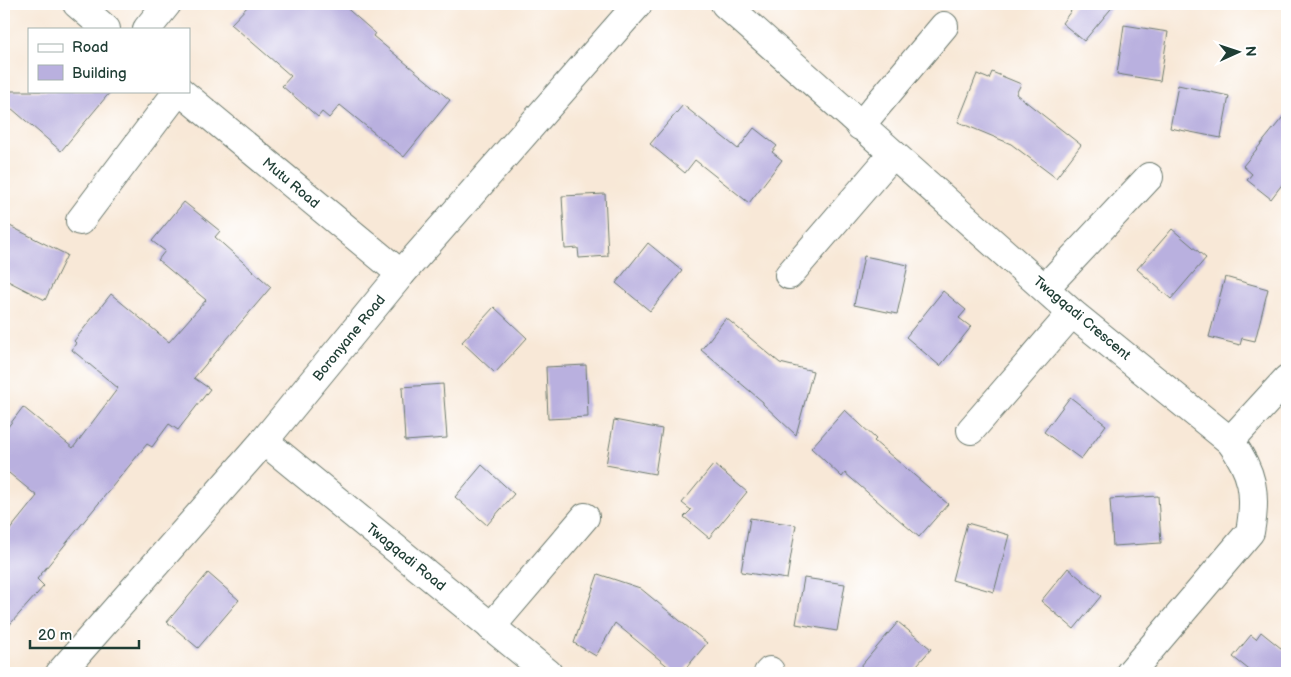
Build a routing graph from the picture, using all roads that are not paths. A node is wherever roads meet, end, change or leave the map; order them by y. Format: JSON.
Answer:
{"nodes":[{"id":1,"x":77,"y":4,"type":"edge"},
{"id":2,"x":167,"y":4,"type":"edge"},
{"id":3,"x":638,"y":4,"type":"edge"},
{"id":4,"x":725,"y":4,"type":"edge"},
{"id":5,"x":944,"y":26,"type":"dead end"},
{"id":6,"x":105,"y":28,"type":"edge"},
{"id":7,"x":147,"y":28,"type":"edge"},
{"id":8,"x":178,"y":92,"type":"edge"},
{"id":9,"x":180,"y":92,"type":"edge"},
{"id":10,"x":860,"y":126,"type":"junction"},
{"id":11,"x":893,"y":154,"type":"junction"},
{"id":12,"x":1149,"y":177,"type":"dead end"},
{"id":13,"x":80,"y":221,"type":"dead end"},
{"id":14,"x":401,"y":274,"type":"junction"},
{"id":15,"x":789,"y":275,"type":"dead end"},
{"id":16,"x":1045,"y":288,"type":"junction"},
{"id":17,"x":1072,"y":313,"type":"junction"},
{"id":18,"x":1287,"y":379,"type":"edge"},
{"id":19,"x":971,"y":430,"type":"dead end"},
{"id":20,"x":264,"y":441,"type":"junction"},
{"id":21,"x":1230,"y":441,"type":"junction"},
{"id":22,"x":585,"y":517,"type":"dead end"},
{"id":23,"x":491,"y":626,"type":"junction"},
{"id":24,"x":60,"y":673,"type":"edge"},
{"id":25,"x":548,"y":673,"type":"edge"},
{"id":26,"x":1130,"y":673,"type":"edge"}],
"edges":[{"from":1,"to":6,"type":"street"},
{"from":2,"to":7,"type":"street"},
{"from":3,"to":14,"type":"street","name":"Boronyane Road"},
{"from":4,"to":10,"type":"street","name":"Twagqadi Crescent"},
{"from":5,"to":10,"type":"street"},
{"from":8,"to":13,"type":"street"},
{"from":9,"to":14,"type":"street","name":"Mutu Road"},
{"from":10,"to":11,"type":"street","name":"Twagqadi Crescent"},
{"from":11,"to":15,"type":"street"},
{"from":11,"to":16,"type":"street","name":"Twagqadi Crescent"},
{"from":12,"to":16,"type":"street"},
{"from":14,"to":20,"type":"street","name":"Boronyane Road"},
{"from":16,"to":17,"type":"street","name":"Twagqadi Crescent"},
{"from":17,"to":19,"type":"street"},
{"from":17,"to":21,"type":"street","name":"Twagqadi Crescent"},
{"from":18,"to":21,"type":"street"},
{"from":20,"to":23,"type":"street","name":"Twagqadi Road"},
{"from":20,"to":24,"type":"street","name":"Boronyane Road"},
{"from":21,"to":26,"type":"street","name":"Twagqadi Crescent"},
{"from":22,"to":23,"type":"street"},
{"from":23,"to":25,"type":"street","name":"Twagqadi Road"}]}
